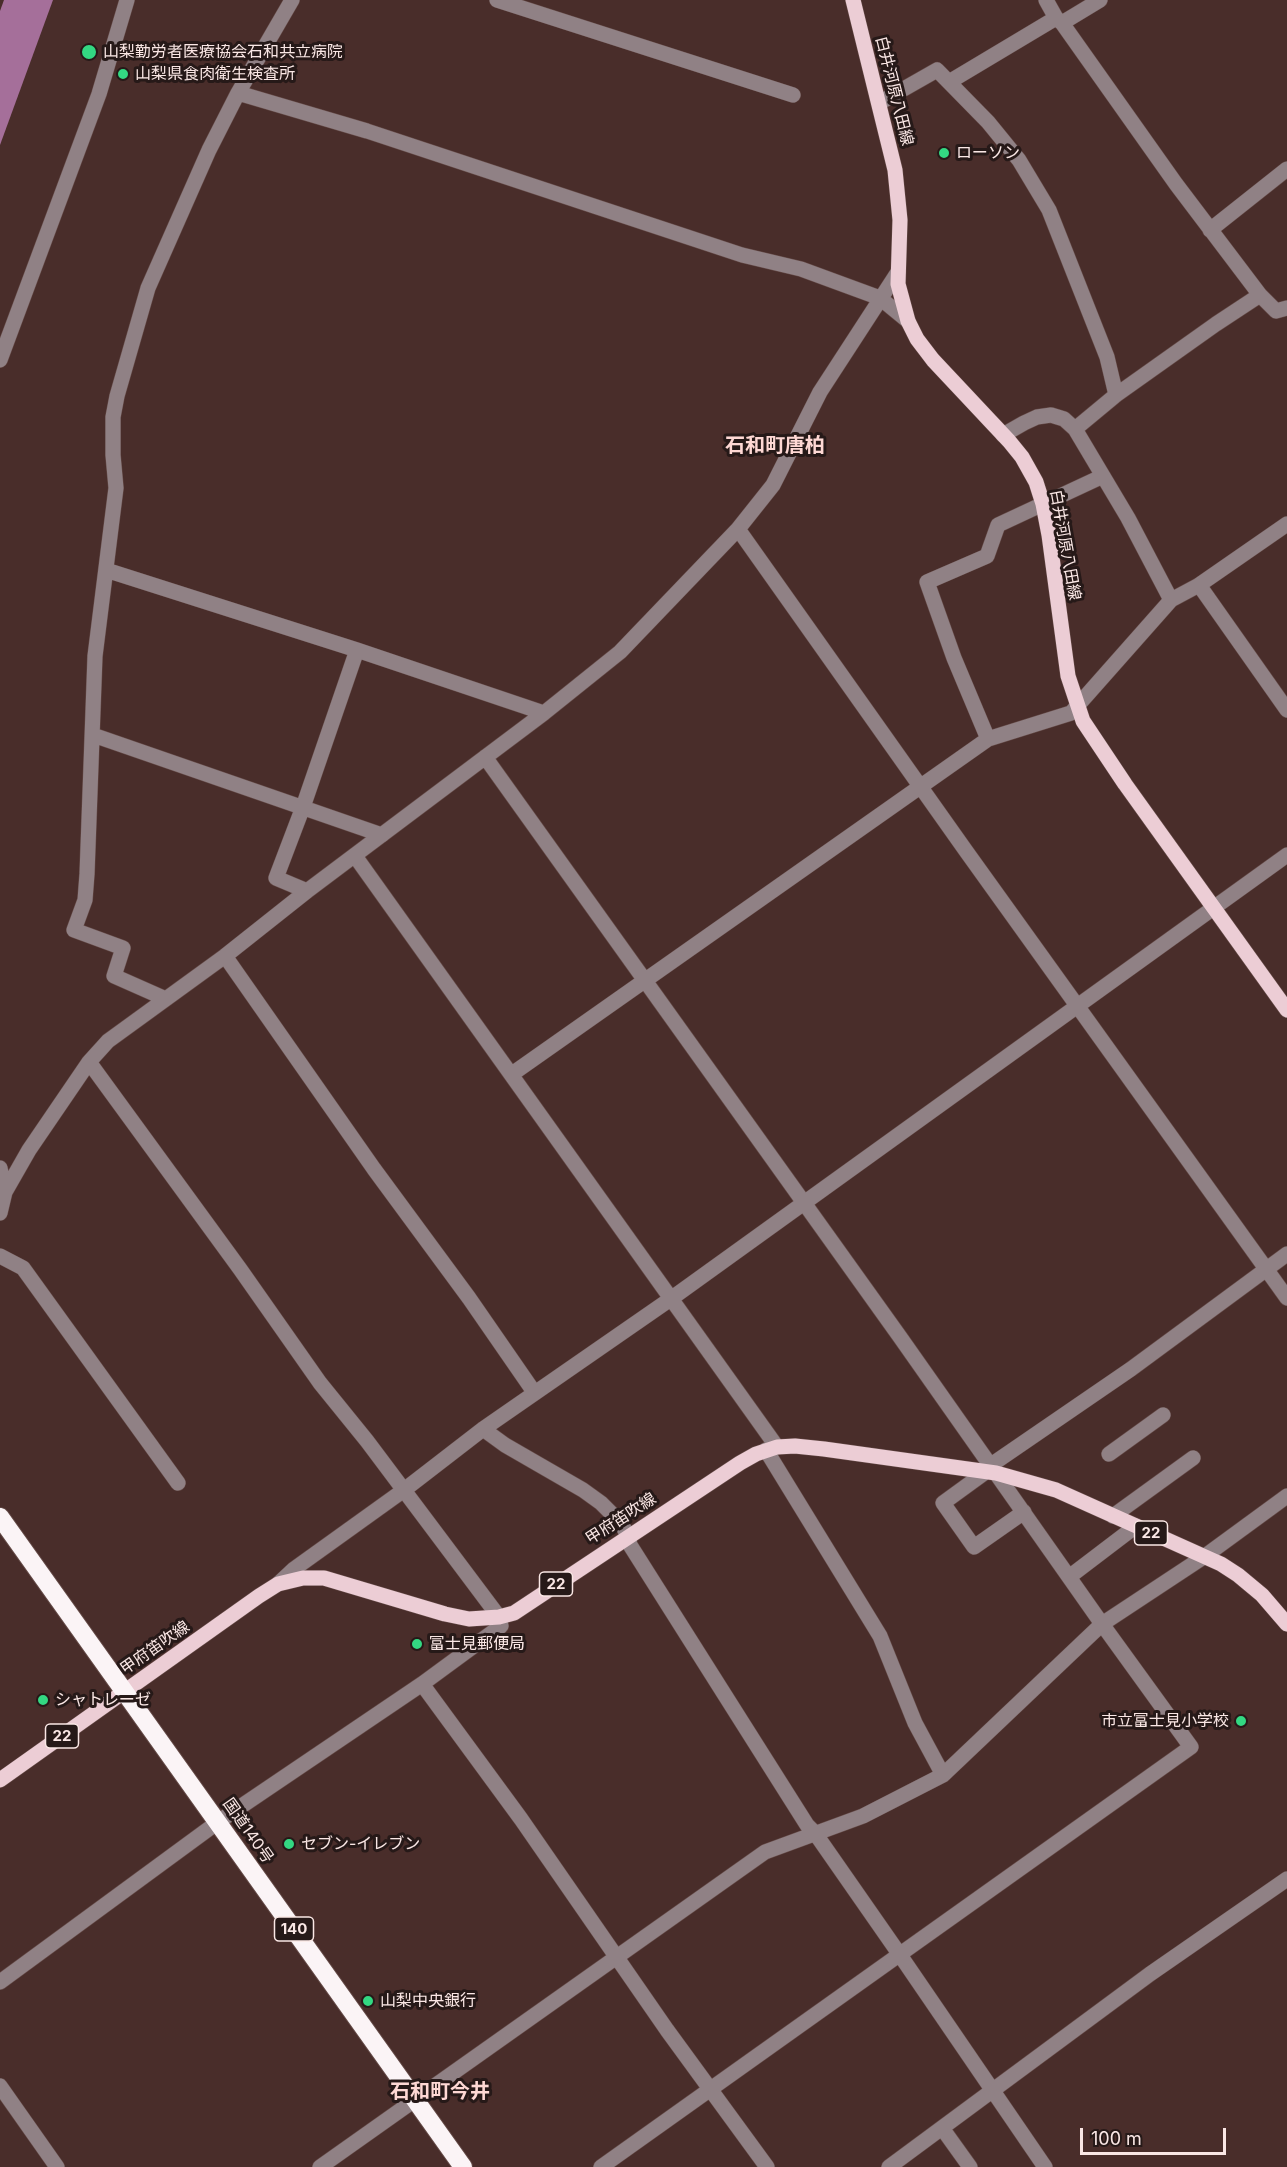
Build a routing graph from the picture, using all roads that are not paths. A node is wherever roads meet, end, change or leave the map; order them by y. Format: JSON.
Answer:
{"nodes":[{"id":1,"x":127,"y":0,"type":"edge"},
{"id":2,"x":292,"y":0,"type":"edge"},
{"id":3,"x":497,"y":0,"type":"edge"},
{"id":4,"x":853,"y":0,"type":"edge"},
{"id":5,"x":1046,"y":0,"type":"edge"},
{"id":6,"x":1100,"y":0,"type":"edge"},
{"id":7,"x":1059,"y":21,"type":"junction"},
{"id":8,"x":949,"y":82,"type":"junction"},
{"id":9,"x":238,"y":93,"type":"junction"},
{"id":10,"x":793,"y":95,"type":"dead end"},
{"id":11,"x":879,"y":103,"type":"junction"},
{"id":12,"x":1287,"y":169,"type":"edge"},
{"id":13,"x":1210,"y":230,"type":"junction"},
{"id":14,"x":898,"y":272,"type":"junction"},
{"id":15,"x":1260,"y":295,"type":"junction"},
{"id":16,"x":880,"y":298,"type":"junction"},
{"id":17,"x":1287,"y":308,"type":"edge"},
{"id":18,"x":908,"y":321,"type":"junction"},
{"id":19,"x":0,"y":360,"type":"edge"},
{"id":20,"x":1116,"y":395,"type":"junction"},
{"id":21,"x":1075,"y":429,"type":"junction"},
{"id":22,"x":1003,"y":435,"type":"junction"},
{"id":23,"x":1103,"y":476,"type":"junction"},
{"id":24,"x":1043,"y":504,"type":"junction"},
{"id":25,"x":1287,"y":524,"type":"edge"},
{"id":26,"x":738,"y":529,"type":"junction"},
{"id":27,"x":106,"y":570,"type":"junction"},
{"id":28,"x":1199,"y":585,"type":"junction"},
{"id":29,"x":1171,"y":600,"type":"junction"},
{"id":30,"x":357,"y":650,"type":"junction"},
{"id":31,"x":1077,"y":705,"type":"junction"},
{"id":32,"x":1287,"y":710,"type":"edge"},
{"id":33,"x":544,"y":713,"type":"junction"},
{"id":34,"x":93,"y":735,"type":"junction"},
{"id":35,"x":988,"y":739,"type":"junction"},
{"id":36,"x":485,"y":757,"type":"junction"},
{"id":37,"x":920,"y":786,"type":"junction"},
{"id":38,"x":303,"y":807,"type":"junction"},
{"id":39,"x":382,"y":835,"type":"junction"},
{"id":40,"x":1287,"y":855,"type":"edge"},
{"id":41,"x":355,"y":856,"type":"junction"},
{"id":42,"x":307,"y":891,"type":"junction"},
{"id":43,"x":1214,"y":908,"type":"junction"},
{"id":44,"x":225,"y":956,"type":"junction"},
{"id":45,"x":646,"y":981,"type":"junction"},
{"id":46,"x":166,"y":999,"type":"junction"},
{"id":47,"x":1077,"y":1005,"type":"junction"},
{"id":48,"x":1287,"y":1010,"type":"edge"},
{"id":49,"x":89,"y":1062,"type":"junction"},
{"id":50,"x":512,"y":1074,"type":"junction"},
{"id":51,"x":0,"y":1168,"type":"edge"},
{"id":52,"x":5,"y":1192,"type":"junction"},
{"id":53,"x":803,"y":1202,"type":"junction"},
{"id":54,"x":0,"y":1213,"type":"edge"},
{"id":55,"x":1287,"y":1254,"type":"edge"},
{"id":56,"x":0,"y":1256,"type":"edge"},
{"id":57,"x":1266,"y":1269,"type":"junction"},
{"id":58,"x":672,"y":1298,"type":"junction"},
{"id":59,"x":1287,"y":1298,"type":"edge"},
{"id":60,"x":534,"y":1392,"type":"junction"},
{"id":61,"x":1163,"y":1415,"type":"dead end"},
{"id":62,"x":483,"y":1429,"type":"junction"},
{"id":63,"x":772,"y":1448,"type":"junction"},
{"id":64,"x":1109,"y":1454,"type":"dead end"},
{"id":65,"x":1193,"y":1458,"type":"dead end"},
{"id":66,"x":992,"y":1470,"type":"junction"},
{"id":67,"x":178,"y":1483,"type":"dead end"},
{"id":68,"x":405,"y":1490,"type":"junction"},
{"id":69,"x":1287,"y":1496,"type":"edge"},
{"id":70,"x":1024,"y":1512,"type":"junction"},
{"id":71,"x":1113,"y":1516,"type":"junction"},
{"id":72,"x":0,"y":1517,"type":"edge"},
{"id":73,"x":1136,"y":1526,"type":"junction"},
{"id":74,"x":628,"y":1536,"type":"junction"},
{"id":75,"x":1204,"y":1556,"type":"junction"},
{"id":76,"x":1069,"y":1577,"type":"junction"},
{"id":77,"x":278,"y":1584,"type":"junction"},
{"id":78,"x":499,"y":1617,"type":"junction"},
{"id":79,"x":1102,"y":1624,"type":"junction"},
{"id":80,"x":1287,"y":1624,"type":"edge"},
{"id":81,"x":422,"y":1684,"type":"junction"},
{"id":82,"x":125,"y":1692,"type":"junction"},
{"id":83,"x":943,"y":1775,"type":"junction"},
{"id":84,"x":0,"y":1780,"type":"edge"},
{"id":85,"x":218,"y":1822,"type":"junction"},
{"id":86,"x":815,"y":1833,"type":"junction"},
{"id":87,"x":1287,"y":1880,"type":"edge"},
{"id":88,"x":900,"y":1955,"type":"junction"},
{"id":89,"x":616,"y":1956,"type":"junction"},
{"id":90,"x":0,"y":1982,"type":"edge"},
{"id":91,"x":0,"y":2086,"type":"edge"},
{"id":92,"x":712,"y":2089,"type":"junction"},
{"id":93,"x":993,"y":2091,"type":"junction"},
{"id":94,"x":414,"y":2098,"type":"junction"},
{"id":95,"x":942,"y":2128,"type":"junction"},
{"id":96,"x":57,"y":2167,"type":"edge"},
{"id":97,"x":320,"y":2167,"type":"edge"},
{"id":98,"x":463,"y":2167,"type":"edge"},
{"id":99,"x":601,"y":2167,"type":"edge"},
{"id":100,"x":767,"y":2167,"type":"edge"},
{"id":101,"x":889,"y":2167,"type":"edge"},
{"id":102,"x":970,"y":2167,"type":"edge"},
{"id":103,"x":1045,"y":2167,"type":"edge"}],
"edges":[{"from":1,"to":19,"type":"street"},
{"from":2,"to":9,"type":"street"},
{"from":3,"to":10,"type":"street"},
{"from":4,"to":11,"type":"main road","name":"白井河原八田線"},
{"from":5,"to":7,"type":"street"},
{"from":6,"to":7,"type":"street"},
{"from":7,"to":8,"type":"street"},
{"from":7,"to":13,"type":"street"},
{"from":8,"to":11,"type":"street"},
{"from":8,"to":20,"type":"street"},
{"from":9,"to":16,"type":"street"},
{"from":9,"to":27,"type":"street"},
{"from":11,"to":14,"type":"main road","name":"白井河原八田線"},
{"from":12,"to":13,"type":"street"},
{"from":13,"to":15,"type":"street"},
{"from":14,"to":16,"type":"street"},
{"from":14,"to":18,"type":"main road","name":"白井河原八田線"},
{"from":15,"to":17,"type":"street"},
{"from":15,"to":20,"type":"street"},
{"from":16,"to":18,"type":"street"},
{"from":16,"to":26,"type":"street"},
{"from":18,"to":22,"type":"main road","name":"白井河原八田線"},
{"from":20,"to":21,"type":"street"},
{"from":21,"to":22,"type":"street"},
{"from":21,"to":23,"type":"street"},
{"from":22,"to":24,"type":"main road","name":"白井河原八田線"},
{"from":23,"to":24,"type":"street"},
{"from":23,"to":29,"type":"street"},
{"from":24,"to":31,"type":"main road","name":"白井河原八田線"},
{"from":24,"to":35,"type":"street"},
{"from":25,"to":28,"type":"street"},
{"from":26,"to":33,"type":"street"},
{"from":26,"to":37,"type":"street"},
{"from":27,"to":30,"type":"street"},
{"from":27,"to":34,"type":"street"},
{"from":28,"to":29,"type":"street"},
{"from":28,"to":32,"type":"street"},
{"from":29,"to":31,"type":"street"},
{"from":30,"to":33,"type":"street"},
{"from":30,"to":38,"type":"street"},
{"from":31,"to":35,"type":"street"},
{"from":31,"to":43,"type":"main road","name":"白井河原八田線"},
{"from":33,"to":36,"type":"street"},
{"from":34,"to":38,"type":"street"},
{"from":34,"to":46,"type":"street"},
{"from":35,"to":37,"type":"street"},
{"from":36,"to":39,"type":"street"},
{"from":36,"to":45,"type":"street"},
{"from":37,"to":45,"type":"street"},
{"from":37,"to":47,"type":"street"},
{"from":38,"to":39,"type":"street"},
{"from":38,"to":42,"type":"street"},
{"from":39,"to":41,"type":"street"},
{"from":40,"to":43,"type":"street"},
{"from":41,"to":42,"type":"street"},
{"from":41,"to":50,"type":"street"},
{"from":42,"to":44,"type":"street"},
{"from":43,"to":47,"type":"street"},
{"from":43,"to":48,"type":"main road","name":"白井河原八田線"},
{"from":44,"to":46,"type":"street"},
{"from":44,"to":60,"type":"street"},
{"from":45,"to":50,"type":"street"},
{"from":45,"to":53,"type":"street"},
{"from":46,"to":49,"type":"street"},
{"from":47,"to":53,"type":"street"},
{"from":47,"to":57,"type":"street"},
{"from":49,"to":52,"type":"street"},
{"from":49,"to":68,"type":"street"},
{"from":50,"to":58,"type":"street"},
{"from":51,"to":52,"type":"street"},
{"from":52,"to":54,"type":"street"},
{"from":53,"to":58,"type":"street"},
{"from":53,"to":66,"type":"street"},
{"from":55,"to":57,"type":"street"},
{"from":56,"to":67,"type":"street"},
{"from":57,"to":59,"type":"street"},
{"from":57,"to":66,"type":"street"},
{"from":58,"to":60,"type":"street"},
{"from":58,"to":63,"type":"street"},
{"from":60,"to":62,"type":"street"},
{"from":61,"to":64,"type":"street"},
{"from":62,"to":68,"type":"street"},
{"from":62,"to":74,"type":"street"},
{"from":63,"to":66,"type":"main road","name":"甲府笛吹線","number":"22"},
{"from":63,"to":74,"type":"main road","name":"甲府笛吹線","number":"22"},
{"from":63,"to":83,"type":"street"},
{"from":65,"to":71,"type":"street"},
{"from":66,"to":70,"type":"street"},
{"from":66,"to":70,"type":"street"},
{"from":66,"to":71,"type":"main road","name":"甲府笛吹線","number":"22"},
{"from":68,"to":77,"type":"street"},
{"from":68,"to":78,"type":"street"},
{"from":69,"to":75,"type":"street"},
{"from":70,"to":76,"type":"street"},
{"from":71,"to":73,"type":"main road","name":"甲府笛吹線","number":"22"},
{"from":72,"to":82,"type":"highway","name":"国道140号","number":"140"},
{"from":73,"to":75,"type":"main road","name":"甲府笛吹線","number":"22"},
{"from":73,"to":76,"type":"street"},
{"from":74,"to":78,"type":"main road","name":"甲府笛吹線","number":"22"},
{"from":74,"to":86,"type":"street"},
{"from":75,"to":79,"type":"street"},
{"from":75,"to":80,"type":"main road","name":"甲府笛吹線","number":"22"},
{"from":76,"to":79,"type":"street"},
{"from":77,"to":78,"type":"main road","name":"甲府笛吹線","number":"22"},
{"from":77,"to":82,"type":"main road","name":"甲府笛吹線","number":"22"},
{"from":78,"to":81,"type":"street"},
{"from":79,"to":83,"type":"street"},
{"from":79,"to":88,"type":"street"},
{"from":81,"to":85,"type":"street"},
{"from":81,"to":89,"type":"street"},
{"from":82,"to":84,"type":"main road","name":"甲府笛吹線","number":"22"},
{"from":82,"to":85,"type":"highway","name":"国道140号","number":"140"},
{"from":83,"to":86,"type":"street"},
{"from":85,"to":90,"type":"street"},
{"from":85,"to":94,"type":"highway","name":"国道140号","number":"140"},
{"from":86,"to":88,"type":"street"},
{"from":86,"to":89,"type":"street"},
{"from":87,"to":93,"type":"street"},
{"from":88,"to":92,"type":"street"},
{"from":88,"to":93,"type":"street"},
{"from":89,"to":92,"type":"street"},
{"from":89,"to":94,"type":"street"},
{"from":91,"to":96,"type":"street"},
{"from":92,"to":99,"type":"street"},
{"from":92,"to":100,"type":"street"},
{"from":93,"to":95,"type":"street"},
{"from":93,"to":103,"type":"street"},
{"from":94,"to":97,"type":"street"},
{"from":94,"to":98,"type":"highway","name":"国道140号","number":"140"},
{"from":95,"to":101,"type":"street"},
{"from":95,"to":102,"type":"street"}]}
